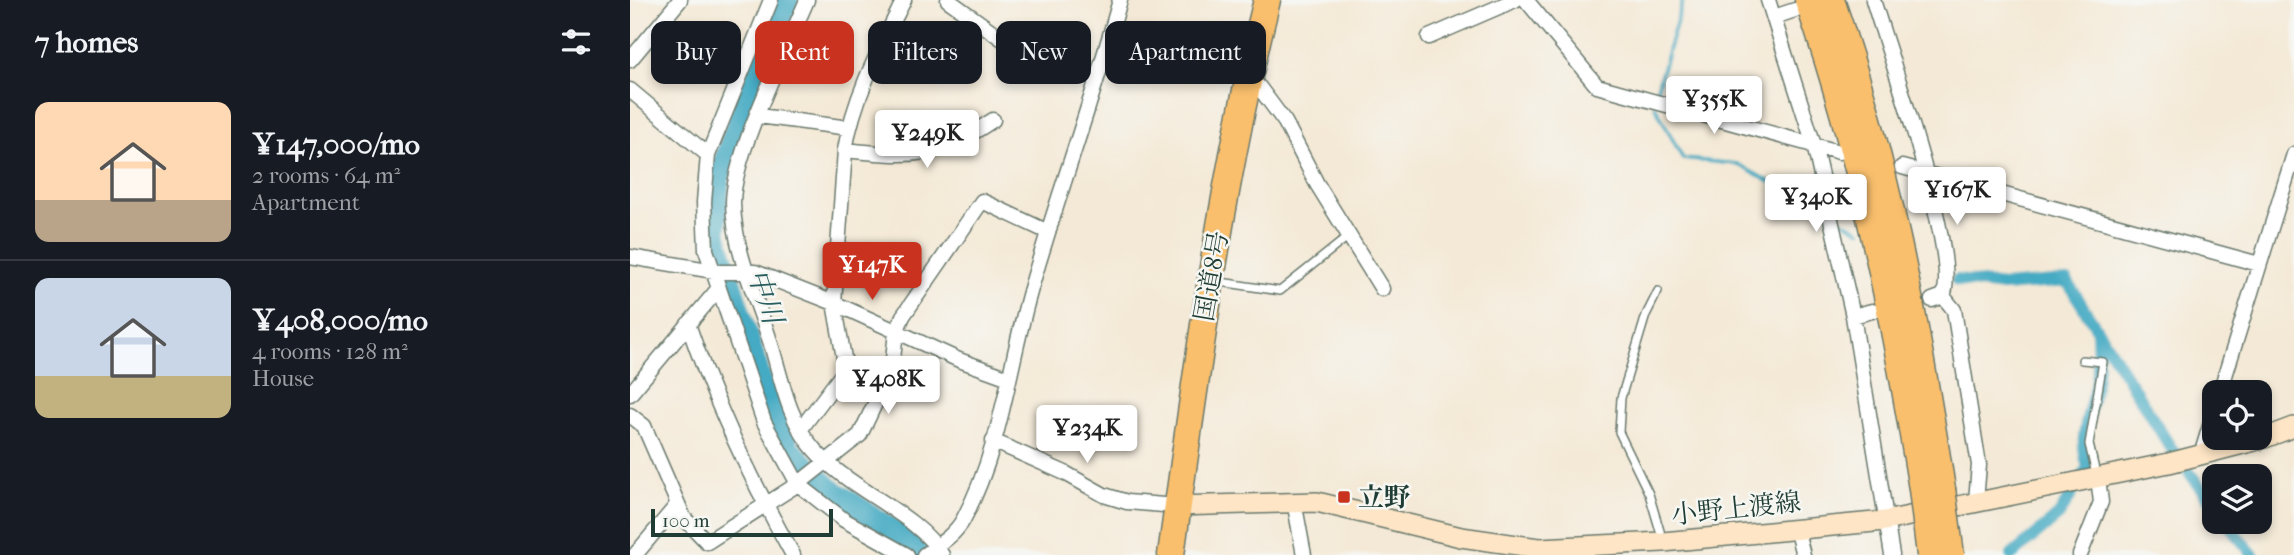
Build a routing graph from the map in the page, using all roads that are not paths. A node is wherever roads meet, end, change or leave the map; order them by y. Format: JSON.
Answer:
{"nodes":[{"id":1,"x":680,"y":0,"type":"edge"},
{"id":2,"x":771,"y":0,"type":"edge"},
{"id":3,"x":807,"y":0,"type":"edge"},
{"id":4,"x":904,"y":0,"type":"edge"},
{"id":5,"x":948,"y":0,"type":"edge"},
{"id":6,"x":1121,"y":0,"type":"edge"},
{"id":7,"x":1515,"y":0,"type":"edge"},
{"id":8,"x":1526,"y":0,"type":"edge"},
{"id":9,"x":1768,"y":0,"type":"edge"},
{"id":10,"x":1831,"y":0,"type":"edge"},
{"id":11,"x":1873,"y":0,"type":"edge"},
{"id":12,"x":1262,"y":2,"type":"edge"},
{"id":13,"x":1802,"y":5,"type":"edge"},
{"id":14,"x":1774,"y":17,"type":"junction"},
{"id":15,"x":996,"y":34,"type":"edge"},
{"id":16,"x":1429,"y":37,"type":"dead end"},
{"id":17,"x":630,"y":60,"type":"edge"},
{"id":18,"x":1247,"y":86,"type":"junction"},
{"id":19,"x":630,"y":90,"type":"edge"},
{"id":20,"x":758,"y":116,"type":"junction"},
{"id":21,"x":993,"y":120,"type":"dead end"},
{"id":22,"x":849,"y":128,"type":"junction"},
{"id":23,"x":1814,"y":145,"type":"junction"},
{"id":24,"x":845,"y":150,"type":"junction"},
{"id":25,"x":1839,"y":152,"type":"dead end"},
{"id":26,"x":2294,"y":154,"type":"edge"},
{"id":27,"x":708,"y":155,"type":"junction"},
{"id":28,"x":1902,"y":167,"type":"dead end"},
{"id":29,"x":1926,"y":172,"type":"junction"},
{"id":30,"x":1048,"y":232,"type":"junction"},
{"id":31,"x":1351,"y":235,"type":"junction"},
{"id":32,"x":630,"y":257,"type":"edge"},
{"id":33,"x":2259,"y":264,"type":"junction"},
{"id":34,"x":716,"y":271,"type":"junction"},
{"id":35,"x":743,"y":272,"type":"junction"},
{"id":36,"x":1210,"y":280,"type":"junction"},
{"id":37,"x":719,"y":288,"type":"junction"},
{"id":38,"x":1382,"y":289,"type":"dead end"},
{"id":39,"x":1658,"y":291,"type":"dead end"},
{"id":40,"x":834,"y":303,"type":"junction"},
{"id":41,"x":1872,"y":311,"type":"dead end"},
{"id":42,"x":1853,"y":316,"type":"junction"},
{"id":43,"x":688,"y":324,"type":"junction"},
{"id":44,"x":896,"y":332,"type":"junction"},
{"id":45,"x":2082,"y":360,"type":"dead end"},
{"id":46,"x":1009,"y":377,"type":"junction"},
{"id":47,"x":2224,"y":380,"type":"edge"},
{"id":48,"x":630,"y":394,"type":"edge"},
{"id":49,"x":630,"y":415,"type":"edge"},
{"id":50,"x":2294,"y":427,"type":"edge"},
{"id":51,"x":800,"y":430,"type":"junction"},
{"id":52,"x":2202,"y":432,"type":"edge"},
{"id":53,"x":993,"y":441,"type":"junction"},
{"id":54,"x":2185,"y":459,"type":"junction"},
{"id":55,"x":825,"y":465,"type":"junction"},
{"id":56,"x":2098,"y":478,"type":"junction"},
{"id":57,"x":801,"y":482,"type":"junction"},
{"id":58,"x":1932,"y":489,"type":"junction"},
{"id":59,"x":1294,"y":501,"type":"junction"},
{"id":60,"x":1976,"y":501,"type":"junction"},
{"id":61,"x":677,"y":505,"type":"junction"},
{"id":62,"x":765,"y":505,"type":"junction"},
{"id":63,"x":1176,"y":506,"type":"junction"},
{"id":64,"x":1885,"y":521,"type":"junction"},
{"id":65,"x":1796,"y":528,"type":"junction"},
{"id":66,"x":1664,"y":542,"type":"junction"},
{"id":67,"x":1507,"y":550,"type":"edge"},
{"id":68,"x":934,"y":551,"type":"edge"},
{"id":69,"x":635,"y":552,"type":"edge"},
{"id":70,"x":793,"y":555,"type":"edge"},
{"id":71,"x":907,"y":555,"type":"edge"},
{"id":72,"x":1171,"y":555,"type":"edge"},
{"id":73,"x":1304,"y":555,"type":"edge"},
{"id":74,"x":1803,"y":555,"type":"edge"},
{"id":75,"x":1892,"y":555,"type":"edge"},
{"id":76,"x":1930,"y":555,"type":"edge"},
{"id":77,"x":1951,"y":555,"type":"edge"},
{"id":78,"x":2080,"y":555,"type":"edge"}],
"edges":[{"from":1,"to":17,"type":"street"},
{"from":2,"to":27,"type":"street"},
{"from":3,"to":20,"type":"street"},
{"from":4,"to":22,"type":"street"},
{"from":5,"to":15,"type":"street"},
{"from":6,"to":30,"type":"street"},
{"from":7,"to":16,"type":"street"},
{"from":8,"to":23,"type":"street"},
{"from":9,"to":14,"type":"street"},
{"from":10,"to":58,"type":"highway"},
{"from":11,"to":29,"type":"street"},
{"from":12,"to":18,"type":"highway","name":"国道8号"},
{"from":13,"to":14,"type":"street"},
{"from":13,"to":58,"type":"highway"},
{"from":14,"to":23,"type":"street"},
{"from":18,"to":31,"type":"street"},
{"from":18,"to":36,"type":"highway","name":"国道8号"},
{"from":19,"to":27,"type":"street"},
{"from":20,"to":22,"type":"street"},
{"from":20,"to":35,"type":"street"},
{"from":21,"to":24,"type":"street"},
{"from":22,"to":24,"type":"street"},
{"from":23,"to":25,"type":"street"},
{"from":23,"to":42,"type":"street"},
{"from":24,"to":40,"type":"street"},
{"from":26,"to":33,"type":"street"},
{"from":27,"to":34,"type":"street"},
{"from":28,"to":29,"type":"street"},
{"from":29,"to":33,"type":"street"},
{"from":29,"to":60,"type":"street"},
{"from":30,"to":44,"type":"street"},
{"from":30,"to":46,"type":"street"},
{"from":31,"to":36,"type":"lane"},
{"from":31,"to":38,"type":"street"},
{"from":32,"to":34,"type":"street"},
{"from":33,"to":47,"type":"street"},
{"from":34,"to":35,"type":"street"},
{"from":34,"to":37,"type":"street"},
{"from":35,"to":40,"type":"street"},
{"from":35,"to":51,"type":"street"},
{"from":36,"to":63,"type":"highway","name":"国道8号"},
{"from":37,"to":43,"type":"street"},
{"from":37,"to":57,"type":"street"},
{"from":39,"to":66,"type":"lane"},
{"from":40,"to":44,"type":"street"},
{"from":40,"to":51,"type":"street"},
{"from":41,"to":42,"type":"street"},
{"from":42,"to":64,"type":"street"},
{"from":43,"to":48,"type":"street"},
{"from":43,"to":62,"type":"street"},
{"from":44,"to":46,"type":"street"},
{"from":44,"to":55,"type":"street"},
{"from":45,"to":56,"type":"lane"},
{"from":46,"to":53,"type":"street"},
{"from":49,"to":61,"type":"street"},
{"from":50,"to":54,"type":"main road","name":"小野上渡線"},
{"from":51,"to":55,"type":"street"},
{"from":52,"to":54,"type":"street"},
{"from":53,"to":63,"type":"street"},
{"from":53,"to":68,"type":"street"},
{"from":54,"to":56,"type":"main road","name":"小野上渡線"},
{"from":55,"to":57,"type":"street"},
{"from":55,"to":68,"type":"street"},
{"from":56,"to":60,"type":"main road","name":"小野上渡線"},
{"from":56,"to":78,"type":"street"},
{"from":57,"to":62,"type":"street"},
{"from":57,"to":71,"type":"street"},
{"from":58,"to":76,"type":"highway","bridge":true},
{"from":58,"to":77,"type":"highway","bridge":true},
{"from":59,"to":63,"type":"main road","name":"小野上渡線"},
{"from":59,"to":67,"type":"main road","name":"小野上渡線"},
{"from":59,"to":73,"type":"street"},
{"from":60,"to":64,"type":"main road","name":"小野上渡線"},
{"from":61,"to":62,"type":"street"},
{"from":61,"to":69,"type":"street"},
{"from":62,"to":70,"type":"street"},
{"from":63,"to":72,"type":"highway","name":"国道8号"},
{"from":64,"to":65,"type":"main road","name":"小野上渡線"},
{"from":64,"to":75,"type":"street"},
{"from":65,"to":66,"type":"main road","name":"小野上渡線"},
{"from":65,"to":74,"type":"street"},
{"from":66,"to":67,"type":"main road","name":"小野上渡線"}]}
